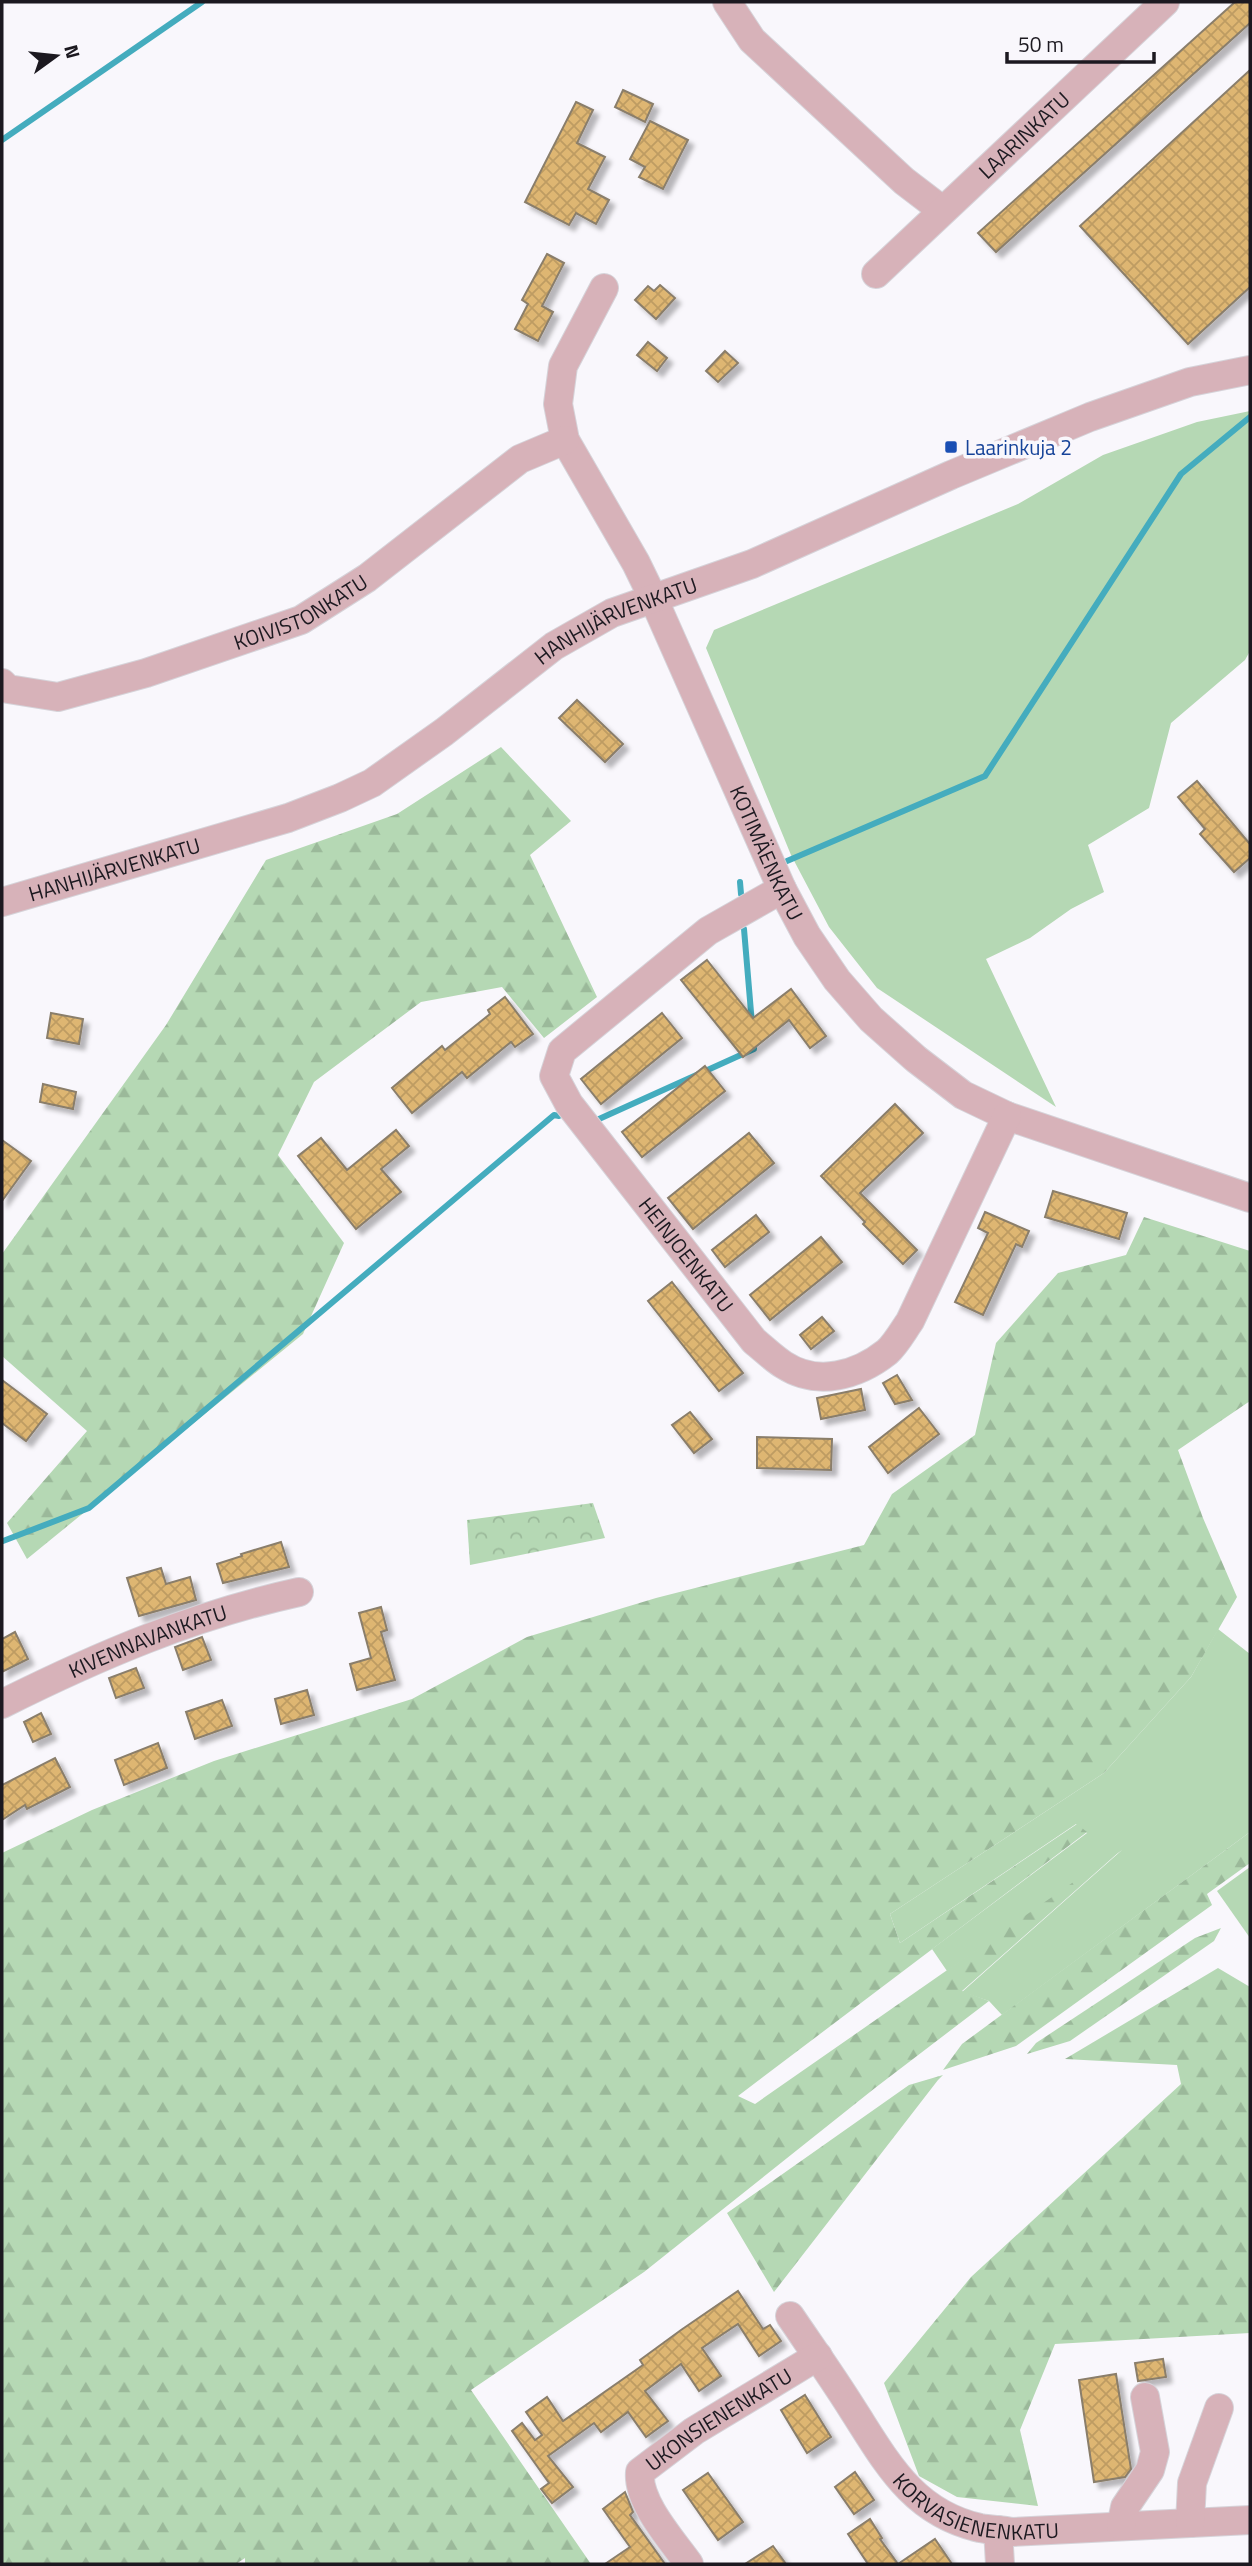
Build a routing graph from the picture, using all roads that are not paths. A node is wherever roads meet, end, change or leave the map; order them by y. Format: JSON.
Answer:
{"nodes":[{"id":1,"x":726,"y":2,"type":"edge"},
{"id":2,"x":1165,"y":2,"type":"edge"},
{"id":3,"x":942,"y":210,"type":"junction"},
{"id":4,"x":876,"y":274,"type":"dead end"},
{"id":5,"x":604,"y":288,"type":"dead end"},
{"id":6,"x":1250,"y":370,"type":"edge"},
{"id":7,"x":565,"y":440,"type":"junction"},
{"id":8,"x":654,"y":600,"type":"junction"},
{"id":9,"x":2,"y":683,"type":"edge"},
{"id":10,"x":782,"y":889,"type":"junction"},
{"id":11,"x":2,"y":902,"type":"edge"},
{"id":12,"x":1007,"y":1116,"type":"junction"},
{"id":13,"x":1250,"y":1198,"type":"edge"},
{"id":14,"x":299,"y":1592,"type":"dead end"},
{"id":15,"x":2,"y":1704,"type":"edge"},
{"id":16,"x":790,"y":2316,"type":"dead end"},
{"id":17,"x":818,"y":2356,"type":"junction"},
{"id":18,"x":1145,"y":2397,"type":"dead end"},
{"id":19,"x":1219,"y":2407,"type":"dead end"},
{"id":20,"x":1250,"y":2520,"type":"edge"},
{"id":21,"x":1190,"y":2523,"type":"junction"},
{"id":22,"x":1121,"y":2526,"type":"junction"},
{"id":23,"x":998,"y":2530,"type":"junction"},
{"id":24,"x":689,"y":2564,"type":"edge"},
{"id":25,"x":1000,"y":2564,"type":"edge"}],
"edges":[{"from":1,"to":3,"type":"street"},
{"from":2,"to":3,"type":"street","name":"LAARINKATU"},
{"from":3,"to":4,"type":"street","name":"LAARINKATU"},
{"from":5,"to":7,"type":"street","name":"KOTIMÄENKATU"},
{"from":6,"to":8,"type":"street","name":"HANHIJÄRVENKATU"},
{"from":7,"to":8,"type":"street","name":"KOTIMÄENKATU"},
{"from":7,"to":9,"type":"street","name":"KOIVISTONKATU"},
{"from":8,"to":10,"type":"street","name":"KOTIMÄENKATU"},
{"from":8,"to":11,"type":"street","name":"HANHIJÄRVENKATU"},
{"from":10,"to":12,"type":"street","name":"KOTIMÄENKATU"},
{"from":10,"to":12,"type":"street","name":"HEINJOENKATU"},
{"from":12,"to":13,"type":"street","name":"KOTIMÄENKATU"},
{"from":14,"to":15,"type":"street","name":"KIVENNAVANKATU"},
{"from":16,"to":17,"type":"street","name":"KORVASIENENKATU"},
{"from":17,"to":23,"type":"street","name":"KORVASIENENKATU"},
{"from":17,"to":24,"type":"street","name":"UKONSIENENKATU"},
{"from":18,"to":22,"type":"street"},
{"from":19,"to":21,"type":"street"},
{"from":20,"to":21,"type":"street","name":"KORVASIENENKATU"},
{"from":21,"to":22,"type":"street","name":"KORVASIENENKATU"},
{"from":22,"to":23,"type":"street","name":"KORVASIENENKATU"},
{"from":23,"to":25,"type":"street"}]}
